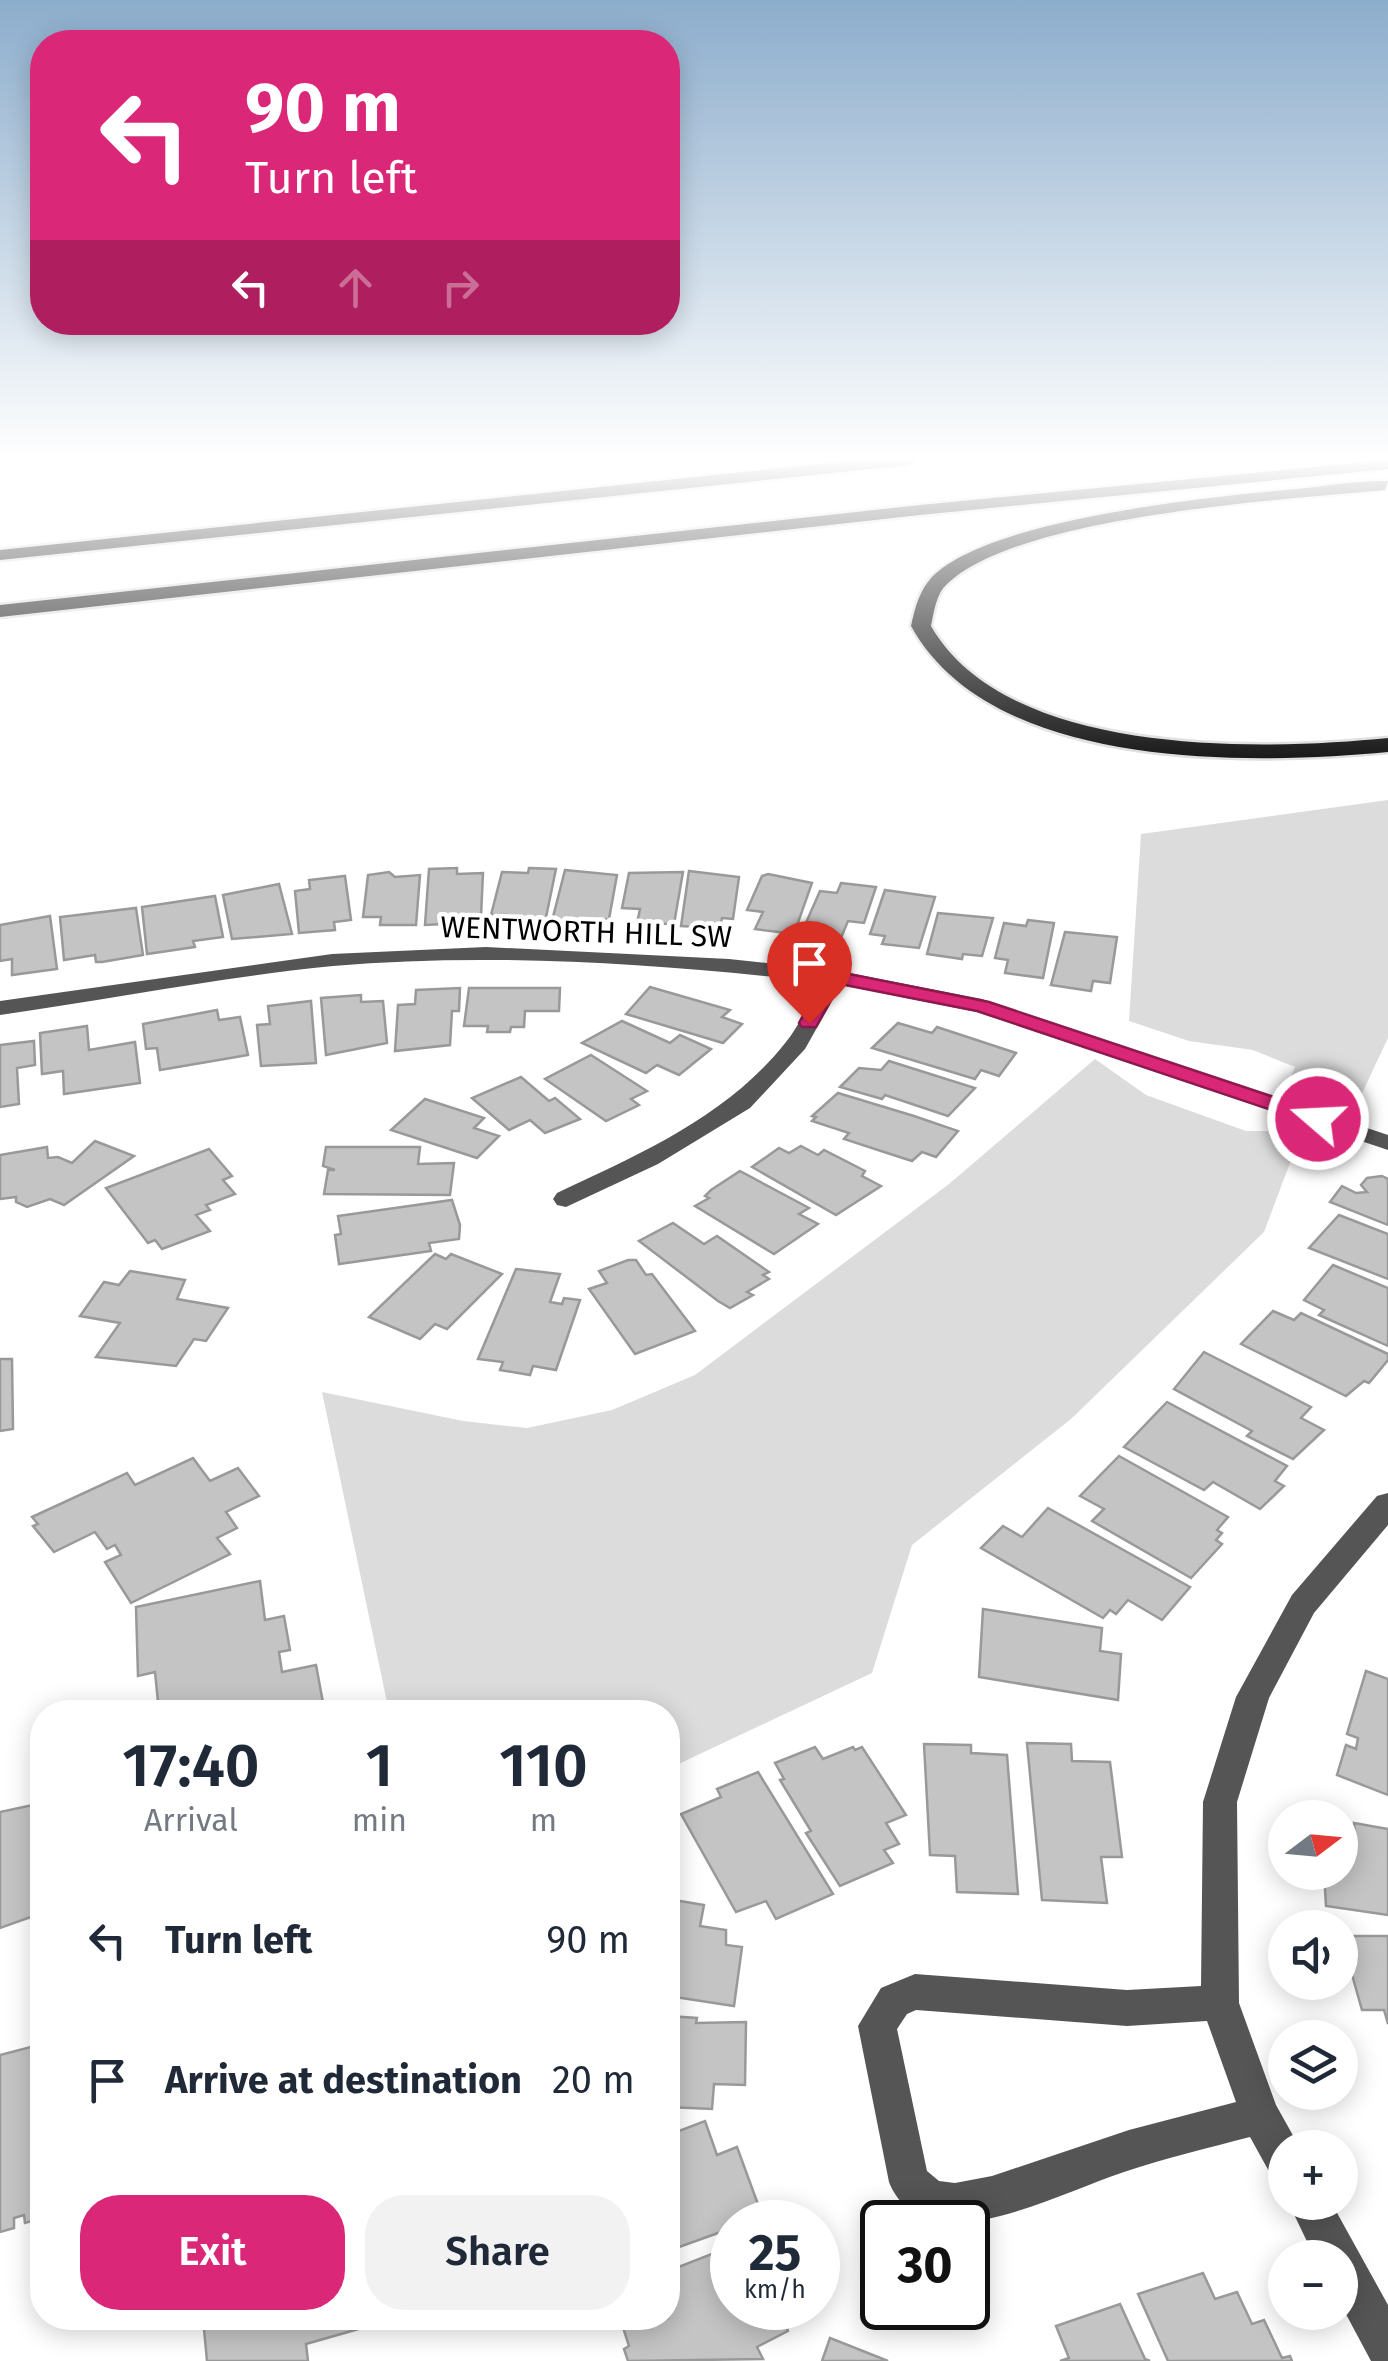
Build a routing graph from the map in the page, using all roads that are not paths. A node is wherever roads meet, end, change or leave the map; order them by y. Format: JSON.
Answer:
{"nodes":[{"id":1,"x":372,"y":570,"type":"edge"},
{"id":2,"x":954,"y":570,"type":"edge"},
{"id":3,"x":0,"y":611,"type":"edge"},
{"id":4,"x":1388,"y":746,"type":"edge"},
{"id":5,"x":834,"y":977,"type":"junction"},
{"id":6,"x":0,"y":1008,"type":"edge"},
{"id":7,"x":1388,"y":1143,"type":"edge"},
{"id":8,"x":566,"y":1199,"type":"dead end"},
{"id":9,"x":1388,"y":1504,"type":"edge"},
{"id":10,"x":1220,"y":2003,"type":"junction"},
{"id":11,"x":1260,"y":2116,"type":"junction"},
{"id":12,"x":1268,"y":2130,"type":"edge"},
{"id":13,"x":1358,"y":2294,"type":"edge"},
{"id":14,"x":1388,"y":2348,"type":"edge"}],
"edges":[{"from":1,"to":3,"type":"highway"},
{"from":2,"to":4,"type":"highway"},
{"from":5,"to":6,"type":"street","name":"WENTWORTH HILL SW"},
{"from":5,"to":7,"type":"street","name":"WENTWORTH HILL SW"},
{"from":5,"to":8,"type":"street"},
{"from":9,"to":10,"type":"street"},
{"from":10,"to":11,"type":"street"},
{"from":10,"to":11,"type":"street"},
{"from":11,"to":12,"type":"street"},
{"from":13,"to":14,"type":"street"}]}
